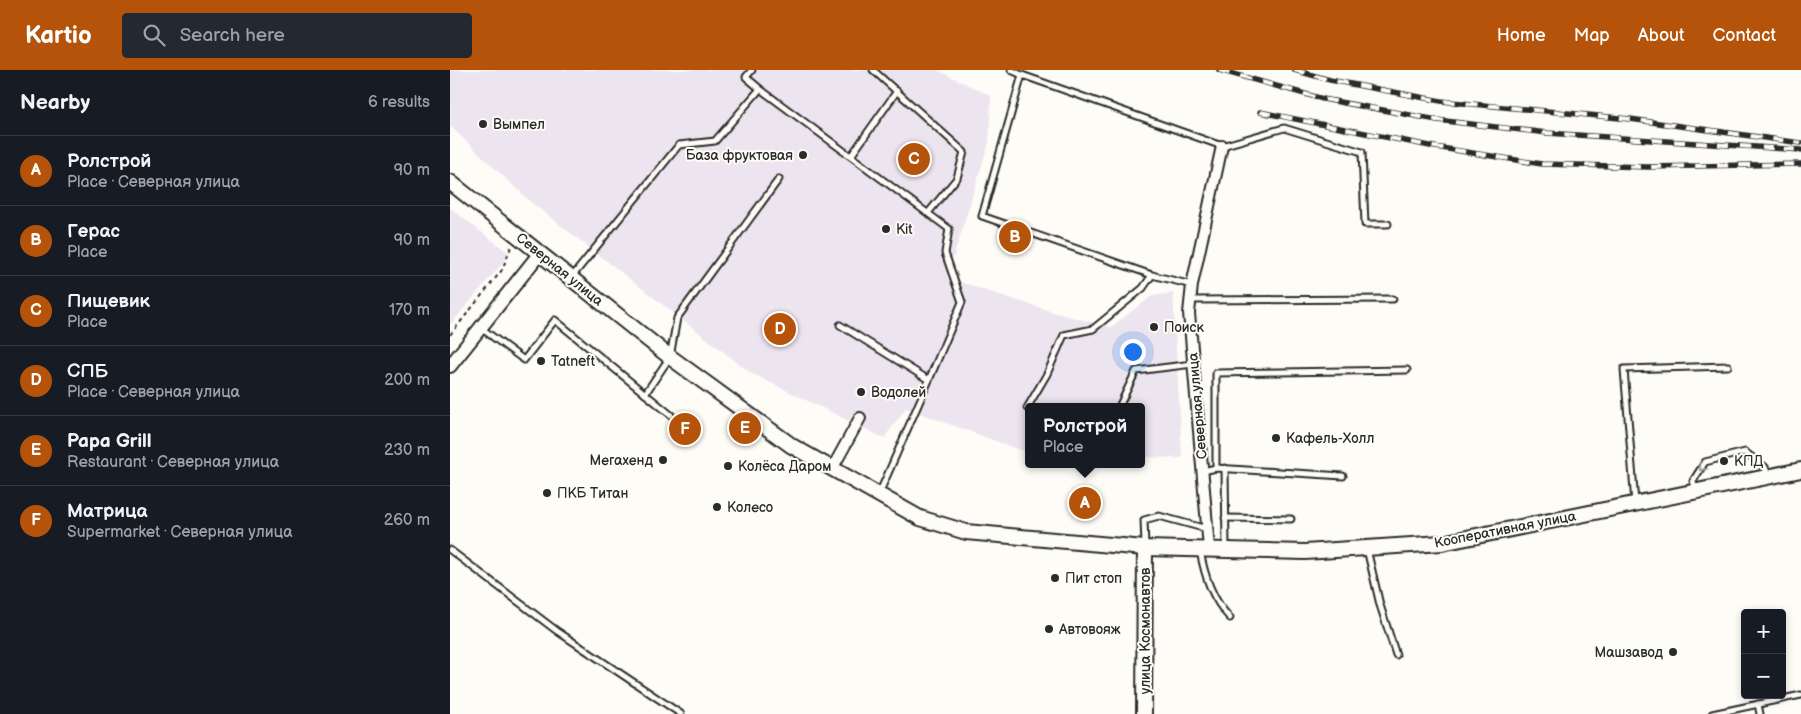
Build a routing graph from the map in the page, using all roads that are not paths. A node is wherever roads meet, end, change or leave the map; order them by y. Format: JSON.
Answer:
{"nodes":[{"id":1,"x":752,"y":70,"type":"edge"},
{"id":2,"x":873,"y":70,"type":"edge"},
{"id":3,"x":1011,"y":70,"type":"edge"},
{"id":4,"x":1022,"y":75,"type":"junction"},
{"id":5,"x":760,"y":89,"type":"junction"},
{"id":6,"x":897,"y":91,"type":"junction"},
{"id":7,"x":1222,"y":146,"type":"junction"},
{"id":8,"x":851,"y":156,"type":"junction"},
{"id":9,"x":779,"y":179,"type":"dead end"},
{"id":10,"x":450,"y":182,"type":"edge"},
{"id":11,"x":928,"y":213,"type":"junction"},
{"id":12,"x":1388,"y":224,"type":"dead end"},
{"id":13,"x":540,"y":252,"type":"junction"},
{"id":14,"x":1152,"y":275,"type":"junction"},
{"id":15,"x":571,"y":278,"type":"junction"},
{"id":16,"x":1192,"y":285,"type":"junction"},
{"id":17,"x":1393,"y":298,"type":"dead end"},
{"id":18,"x":1190,"y":300,"type":"junction"},
{"id":19,"x":840,"y":325,"type":"dead end"},
{"id":20,"x":481,"y":327,"type":"junction"},
{"id":21,"x":670,"y":357,"type":"junction"},
{"id":22,"x":1193,"y":364,"type":"junction"},
{"id":23,"x":450,"y":366,"type":"edge"},
{"id":24,"x":1728,"y":366,"type":"dead end"},
{"id":25,"x":1407,"y":370,"type":"dead end"},
{"id":26,"x":929,"y":380,"type":"junction"},
{"id":27,"x":645,"y":394,"type":"junction"},
{"id":28,"x":1030,"y":403,"type":"edge"},
{"id":29,"x":1121,"y":403,"type":"edge"},
{"id":30,"x":671,"y":415,"type":"dead end"},
{"id":31,"x":860,"y":418,"type":"dead end"},
{"id":32,"x":1216,"y":468,"type":"junction"},
{"id":33,"x":1225,"y":468,"type":"junction"},
{"id":34,"x":832,"y":469,"type":"junction"},
{"id":35,"x":1801,"y":470,"type":"edge"},
{"id":36,"x":1203,"y":471,"type":"junction"},
{"id":37,"x":1343,"y":476,"type":"dead end"},
{"id":38,"x":1768,"y":477,"type":"junction"},
{"id":39,"x":1695,"y":492,"type":"junction"},
{"id":40,"x":878,"y":495,"type":"junction"},
{"id":41,"x":1635,"y":504,"type":"junction"},
{"id":42,"x":1225,"y":518,"type":"junction"},
{"id":43,"x":1291,"y":520,"type":"dead end"},
{"id":44,"x":1208,"y":529,"type":"junction"},
{"id":45,"x":1145,"y":548,"type":"junction"},
{"id":46,"x":1367,"y":548,"type":"junction"},
{"id":47,"x":1205,"y":549,"type":"junction"},
{"id":48,"x":450,"y":550,"type":"edge"},
{"id":49,"x":1226,"y":550,"type":"junction"},
{"id":50,"x":1230,"y":618,"type":"dead end"},
{"id":51,"x":1396,"y":655,"type":"dead end"},
{"id":52,"x":1801,"y":695,"type":"edge"},
{"id":53,"x":1758,"y":704,"type":"junction"},
{"id":54,"x":680,"y":714,"type":"edge"},
{"id":55,"x":1144,"y":714,"type":"edge"},
{"id":56,"x":1712,"y":714,"type":"edge"},
{"id":57,"x":1760,"y":714,"type":"edge"}],
"edges":[{"from":1,"to":5,"type":"lane"},
{"from":2,"to":6,"type":"lane"},
{"from":3,"to":4,"type":"lane"},
{"from":4,"to":7,"type":"lane"},
{"from":4,"to":14,"type":"lane"},
{"from":5,"to":8,"type":"lane"},
{"from":5,"to":15,"type":"lane"},
{"from":6,"to":8,"type":"lane"},
{"from":6,"to":11,"type":"lane"},
{"from":7,"to":12,"type":"lane"},
{"from":7,"to":16,"type":"street","name":"Северная улица"},
{"from":8,"to":11,"type":"lane"},
{"from":9,"to":21,"type":"lane"},
{"from":10,"to":13,"type":"main road","name":"Северная улица"},
{"from":11,"to":26,"type":"lane"},
{"from":13,"to":15,"type":"main road","name":"Северная улица"},
{"from":13,"to":20,"type":"street"},
{"from":14,"to":16,"type":"lane"},
{"from":14,"to":28,"type":"lane"},
{"from":15,"to":21,"type":"main road","name":"Северная улица"},
{"from":16,"to":18,"type":"street","name":"Северная улица"},
{"from":17,"to":18,"type":"lane"},
{"from":18,"to":22,"type":"street","name":"Северная улица"},
{"from":19,"to":26,"type":"lane"},
{"from":20,"to":23,"type":"street"},
{"from":20,"to":27,"type":"lane"},
{"from":21,"to":27,"type":"lane"},
{"from":21,"to":34,"type":"main road","name":"Северная улица"},
{"from":22,"to":29,"type":"lane"},
{"from":22,"to":36,"type":"street","name":"Северная улица"},
{"from":24,"to":41,"type":"lane"},
{"from":25,"to":32,"type":"lane"},
{"from":26,"to":40,"type":"lane"},
{"from":27,"to":30,"type":"lane"},
{"from":31,"to":34,"type":"street"},
{"from":32,"to":33,"type":"lane"},
{"from":32,"to":36,"type":"lane"},
{"from":33,"to":37,"type":"lane"},
{"from":33,"to":42,"type":"lane"},
{"from":34,"to":40,"type":"main road","name":"Северная улица"},
{"from":35,"to":38,"type":"main road","name":"Кооперативная улица"},
{"from":36,"to":44,"type":"street","name":"Северная улица"},
{"from":38,"to":39,"type":"main road","name":"Кооперативная улица"},
{"from":38,"to":39,"type":"lane","one_way":true},
{"from":39,"to":41,"type":"main road","name":"Кооперативная улица"},
{"from":40,"to":45,"type":"main road","name":"Северная улица"},
{"from":41,"to":46,"type":"main road","name":"Кооперативная улица"},
{"from":42,"to":43,"type":"lane"},
{"from":42,"to":49,"type":"lane"},
{"from":44,"to":45,"type":"lane"},
{"from":44,"to":47,"type":"street","name":"Северная улица"},
{"from":45,"to":47,"type":"main road","name":"Кооперативная улица"},
{"from":45,"to":55,"type":"main road","name":"улица Космонавтов"},
{"from":46,"to":49,"type":"main road","name":"Кооперативная улица"},
{"from":46,"to":51,"type":"lane"},
{"from":47,"to":49,"type":"main road","name":"Кооперативная улица"},
{"from":47,"to":50,"type":"lane"},
{"from":48,"to":54,"type":"lane"},
{"from":52,"to":53,"type":"lane"},
{"from":53,"to":56,"type":"lane"},
{"from":53,"to":57,"type":"lane"}]}
